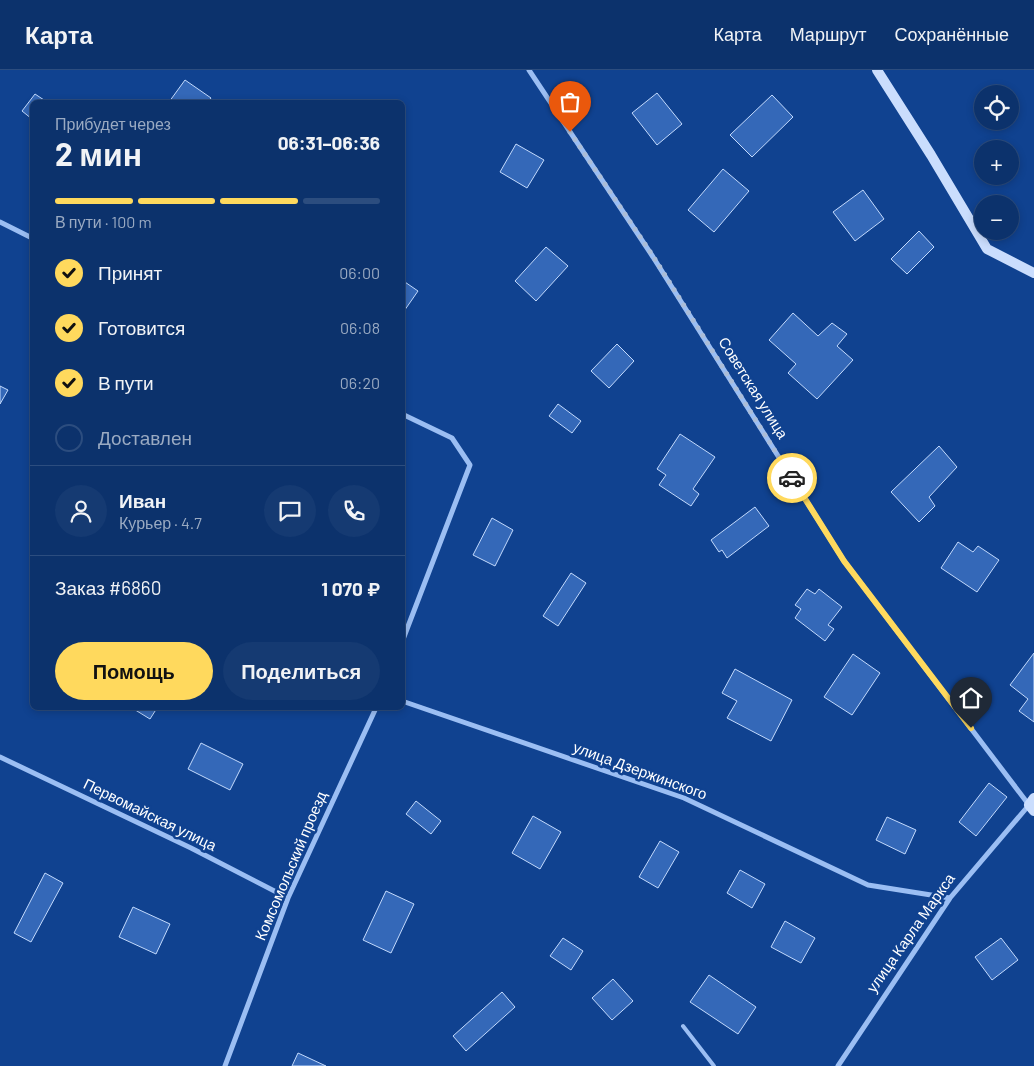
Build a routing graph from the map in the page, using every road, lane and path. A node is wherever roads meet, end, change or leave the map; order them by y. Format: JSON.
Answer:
{"nodes":[{"id":1,"x":529,"y":70,"type":"edge"},
{"id":2,"x":877,"y":70,"type":"edge"},
{"id":3,"x":0,"y":222,"type":"edge"},
{"id":4,"x":30,"y":237,"type":"edge"},
{"id":5,"x":1034,"y":273,"type":"edge"},
{"id":6,"x":405,"y":415,"type":"edge"},
{"id":7,"x":405,"y":634,"type":"edge"},
{"id":8,"x":405,"y":703,"type":"edge"},
{"id":9,"x":375,"y":710,"type":"edge"},
{"id":10,"x":0,"y":757,"type":"edge"},
{"id":11,"x":1032,"y":805,"type":"edge"},
{"id":12,"x":288,"y":898,"type":"junction"},
{"id":13,"x":950,"y":898,"type":"junction"},
{"id":14,"x":683,"y":1026,"type":"dead end"},
{"id":15,"x":226,"y":1066,"type":"edge"},
{"id":16,"x":714,"y":1066,"type":"edge"},
{"id":17,"x":838,"y":1066,"type":"edge"}],
"edges":[{"from":1,"to":11,"type":"street","name":"Советская улица"},
{"from":2,"to":5,"type":"main road"},
{"from":3,"to":4,"type":"street"},
{"from":6,"to":7,"type":"street"},
{"from":8,"to":13,"type":"street","name":"улица Дзержинского"},
{"from":9,"to":12,"type":"street","name":"Комсомольский проезд"},
{"from":10,"to":12,"type":"street","name":"Первомайская улица"},
{"from":11,"to":13,"type":"street","name":"улица Карла Маркса"},
{"from":12,"to":15,"type":"street","name":"Комсомольский проезд"},
{"from":13,"to":17,"type":"street","name":"улица Карла Маркса"},
{"from":14,"to":16,"type":"lane"}]}
